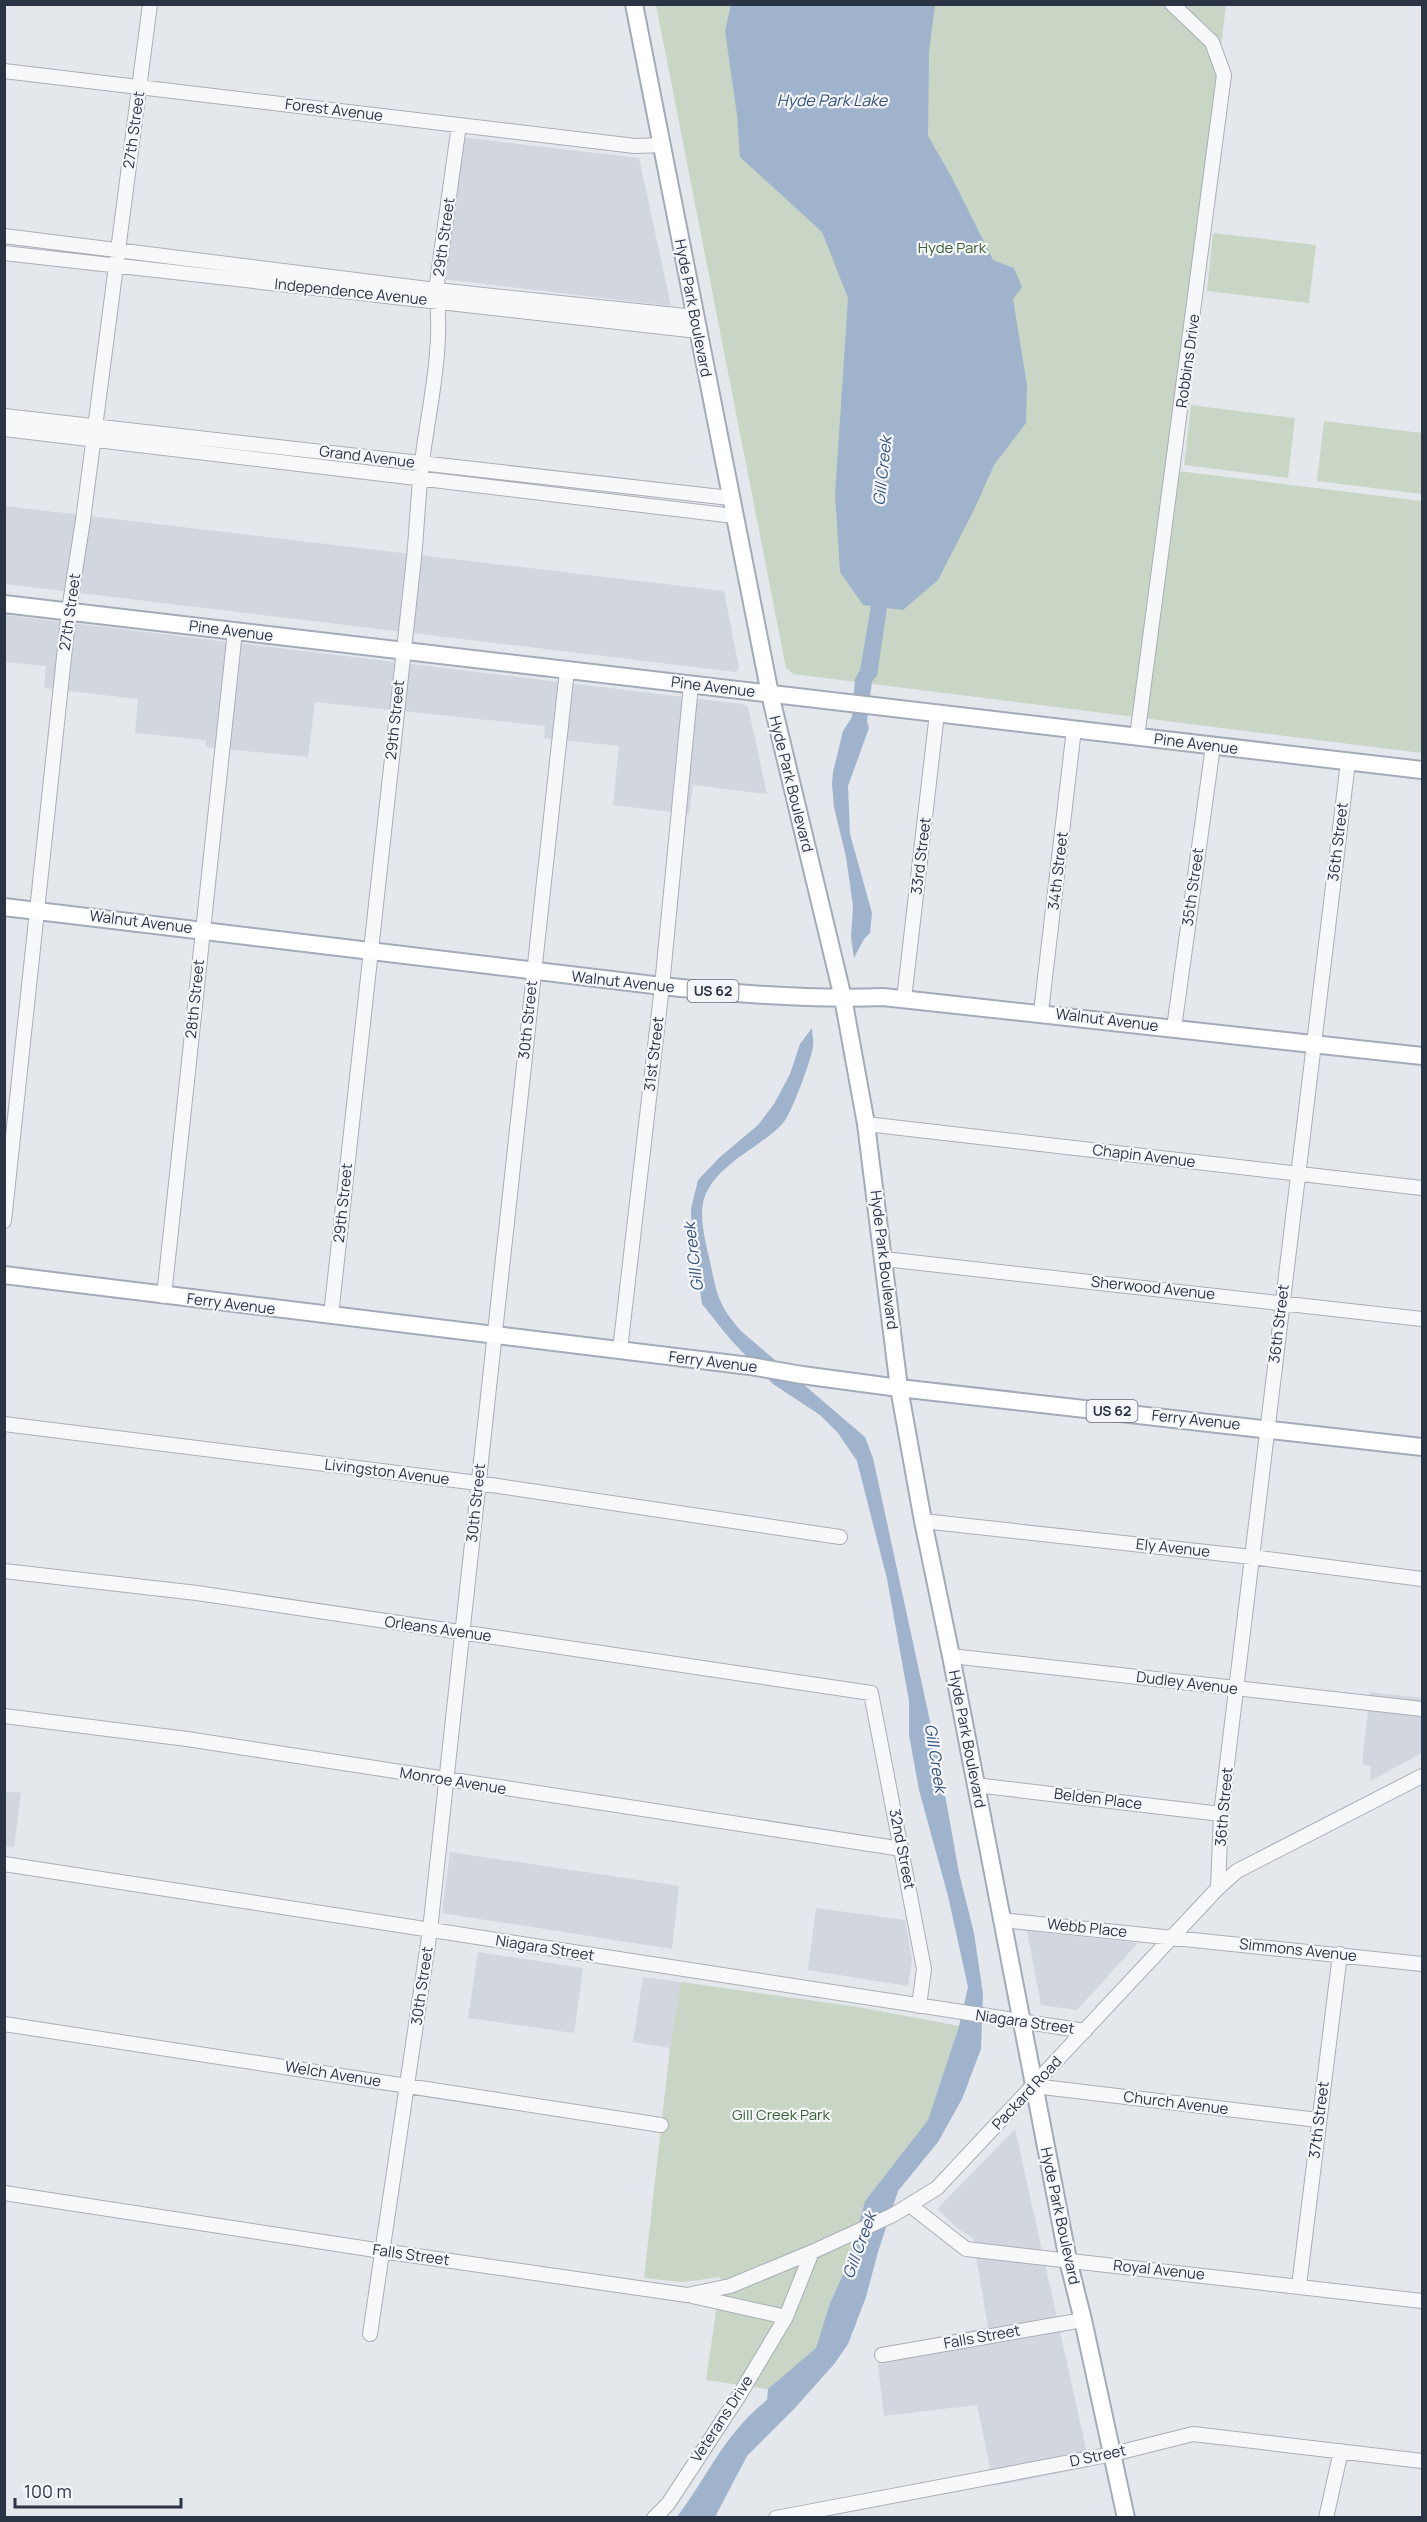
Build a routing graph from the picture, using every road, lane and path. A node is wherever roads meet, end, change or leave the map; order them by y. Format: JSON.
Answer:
{"nodes":[{"id":1,"x":150,"y":4,"type":"edge"},
{"id":2,"x":634,"y":4,"type":"edge"},
{"id":3,"x":1172,"y":4,"type":"edge"},
{"id":4,"x":4,"y":71,"type":"edge"},
{"id":5,"x":140,"y":87,"type":"junction"},
{"id":6,"x":459,"y":125,"type":"junction"},
{"id":7,"x":663,"y":145,"type":"junction"},
{"id":8,"x":4,"y":236,"type":"edge"},
{"id":9,"x":118,"y":249,"type":"junction"},
{"id":10,"x":4,"y":253,"type":"edge"},
{"id":11,"x":116,"y":266,"type":"junction"},
{"id":12,"x":437,"y":296,"type":"junction"},
{"id":13,"x":696,"y":324,"type":"junction"},
{"id":14,"x":4,"y":416,"type":"edge"},
{"id":15,"x":4,"y":429,"type":"edge"},
{"id":16,"x":94,"y":433,"type":"junction"},
{"id":17,"x":422,"y":464,"type":"junction"},
{"id":18,"x":421,"y":478,"type":"junction"},
{"id":19,"x":730,"y":498,"type":"junction"},
{"id":20,"x":734,"y":516,"type":"junction"},
{"id":21,"x":4,"y":604,"type":"edge"},
{"id":22,"x":69,"y":610,"type":"junction"},
{"id":23,"x":235,"y":631,"type":"junction"},
{"id":24,"x":403,"y":651,"type":"junction"},
{"id":25,"x":567,"y":670,"type":"junction"},
{"id":26,"x":691,"y":685,"type":"junction"},
{"id":27,"x":770,"y":694,"type":"junction"},
{"id":28,"x":938,"y":713,"type":"junction"},
{"id":29,"x":1074,"y":729,"type":"junction"},
{"id":30,"x":1137,"y":737,"type":"junction"},
{"id":31,"x":1213,"y":746,"type":"junction"},
{"id":32,"x":1347,"y":762,"type":"junction"},
{"id":33,"x":1422,"y":770,"type":"edge"},
{"id":34,"x":4,"y":907,"type":"edge"},
{"id":35,"x":37,"y":911,"type":"junction"},
{"id":36,"x":203,"y":930,"type":"junction"},
{"id":37,"x":369,"y":951,"type":"junction"},
{"id":38,"x":533,"y":971,"type":"junction"},
{"id":39,"x":662,"y":987,"type":"junction"},
{"id":40,"x":843,"y":998,"type":"junction"},
{"id":41,"x":904,"y":999,"type":"junction"},
{"id":42,"x":1041,"y":1012,"type":"junction"},
{"id":43,"x":1174,"y":1028,"type":"junction"},
{"id":44,"x":1312,"y":1044,"type":"junction"},
{"id":45,"x":1422,"y":1056,"type":"edge"},
{"id":46,"x":866,"y":1124,"type":"junction"},
{"id":47,"x":1297,"y":1174,"type":"junction"},
{"id":48,"x":1422,"y":1188,"type":"edge"},
{"id":49,"x":4,"y":1221,"type":"edge"},
{"id":50,"x":884,"y":1259,"type":"junction"},
{"id":51,"x":4,"y":1275,"type":"edge"},
{"id":52,"x":164,"y":1296,"type":"junction"},
{"id":53,"x":1282,"y":1303,"type":"junction"},
{"id":54,"x":331,"y":1316,"type":"junction"},
{"id":55,"x":1422,"y":1319,"type":"edge"},
{"id":56,"x":494,"y":1335,"type":"junction"},
{"id":57,"x":620,"y":1350,"type":"junction"},
{"id":58,"x":899,"y":1388,"type":"junction"},
{"id":59,"x":4,"y":1424,"type":"edge"},
{"id":60,"x":1267,"y":1428,"type":"junction"},
{"id":61,"x":1422,"y":1447,"type":"edge"},
{"id":62,"x":478,"y":1483,"type":"junction"},
{"id":63,"x":923,"y":1521,"type":"junction"},
{"id":64,"x":840,"y":1537,"type":"dead end"},
{"id":65,"x":1252,"y":1557,"type":"junction"},
{"id":66,"x":4,"y":1571,"type":"edge"},
{"id":67,"x":1422,"y":1580,"type":"edge"},
{"id":68,"x":463,"y":1632,"type":"junction"},
{"id":69,"x":951,"y":1656,"type":"junction"},
{"id":70,"x":1238,"y":1689,"type":"junction"},
{"id":71,"x":871,"y":1693,"type":"joint"},
{"id":72,"x":1422,"y":1709,"type":"edge"},
{"id":73,"x":4,"y":1716,"type":"edge"},
{"id":74,"x":1422,"y":1776,"type":"edge"},
{"id":75,"x":447,"y":1780,"type":"junction"},
{"id":76,"x":975,"y":1785,"type":"junction"},
{"id":77,"x":1221,"y":1814,"type":"junction"},
{"id":78,"x":902,"y":1849,"type":"junction"},
{"id":79,"x":4,"y":1864,"type":"edge"},
{"id":80,"x":1218,"y":1888,"type":"junction"},
{"id":81,"x":1002,"y":1920,"type":"junction"},
{"id":82,"x":430,"y":1930,"type":"junction"},
{"id":83,"x":1173,"y":1936,"type":"junction"},
{"id":84,"x":1340,"y":1954,"type":"junction"},
{"id":85,"x":1422,"y":1964,"type":"edge"},
{"id":86,"x":920,"y":2006,"type":"junction"},
{"id":87,"x":1020,"y":2022,"type":"junction"},
{"id":88,"x":4,"y":2024,"type":"edge"},
{"id":89,"x":1085,"y":2031,"type":"junction"},
{"id":90,"x":408,"y":2086,"type":"junction"},
{"id":91,"x":1034,"y":2086,"type":"junction"},
{"id":92,"x":1318,"y":2120,"type":"junction"},
{"id":93,"x":661,"y":2125,"type":"dead end"},
{"id":94,"x":4,"y":2193,"type":"edge"},
{"id":95,"x":911,"y":2206,"type":"junction"},
{"id":96,"x":382,"y":2251,"type":"junction"},
{"id":97,"x":812,"y":2252,"type":"junction"},
{"id":98,"x":1068,"y":2260,"type":"junction"},
{"id":99,"x":1299,"y":2286,"type":"junction"},
{"id":100,"x":687,"y":2295,"type":"junction"},
{"id":101,"x":1422,"y":2301,"type":"edge"},
{"id":102,"x":786,"y":2317,"type":"junction"},
{"id":103,"x":1083,"y":2319,"type":"junction"},
{"id":104,"x":370,"y":2334,"type":"dead end"},
{"id":105,"x":882,"y":2355,"type":"dead end"},
{"id":106,"x":1341,"y":2451,"type":"junction"},
{"id":107,"x":1113,"y":2454,"type":"junction"},
{"id":108,"x":1422,"y":2461,"type":"edge"},
{"id":109,"x":654,"y":2517,"type":"edge"},
{"id":110,"x":776,"y":2517,"type":"edge"},
{"id":111,"x":1126,"y":2517,"type":"edge"},
{"id":112,"x":1326,"y":2517,"type":"edge"}],
"edges":[{"from":1,"to":5,"type":"street","name":"27th Street"},
{"from":2,"to":7,"type":"main road","name":"Hyde Park Boulevard"},
{"from":3,"to":30,"type":"street","name":"Robbins Drive"},
{"from":4,"to":5,"type":"street","name":"Forest Avenue"},
{"from":5,"to":6,"type":"street","name":"Forest Avenue"},
{"from":5,"to":9,"type":"street","name":"27th Street"},
{"from":6,"to":7,"type":"street","name":"Forest Avenue"},
{"from":6,"to":12,"type":"street","name":"29th Street"},
{"from":7,"to":13,"type":"main road","name":"Hyde Park Boulevard"},
{"from":8,"to":9,"type":"street","name":"Independence Avenue"},
{"from":9,"to":11,"type":"street","name":"27th Street"},
{"from":9,"to":12,"type":"street","name":"Independence Avenue"},
{"from":10,"to":11,"type":"street","name":"Independence Avenue"},
{"from":11,"to":12,"type":"street","name":"Independence Avenue"},
{"from":11,"to":16,"type":"street","name":"27th Street"},
{"from":12,"to":13,"type":"street","name":"Independence Avenue"},
{"from":12,"to":17,"type":"street","name":"29th Street"},
{"from":13,"to":19,"type":"main road","name":"Hyde Park Boulevard"},
{"from":14,"to":16,"type":"street","name":"Grand Avenue"},
{"from":15,"to":16,"type":"street"},
{"from":16,"to":17,"type":"street","name":"Grand Avenue"},
{"from":16,"to":18,"type":"street"},
{"from":16,"to":22,"type":"street","name":"27th Street"},
{"from":17,"to":18,"type":"street","name":"29th Street"},
{"from":17,"to":19,"type":"street","name":"Grand Avenue"},
{"from":18,"to":20,"type":"street"},
{"from":18,"to":24,"type":"street","name":"29th Street"},
{"from":19,"to":20,"type":"main road","name":"Hyde Park Boulevard"},
{"from":20,"to":27,"type":"main road","name":"Hyde Park Boulevard"},
{"from":21,"to":22,"type":"main road","name":"Pine Avenue"},
{"from":22,"to":23,"type":"main road","name":"Pine Avenue"},
{"from":22,"to":35,"type":"street","name":"27th Street"},
{"from":23,"to":24,"type":"main road","name":"Pine Avenue"},
{"from":23,"to":36,"type":"street","name":"28th Street"},
{"from":24,"to":25,"type":"main road","name":"Pine Avenue"},
{"from":24,"to":37,"type":"street","name":"29th Street"},
{"from":25,"to":26,"type":"main road","name":"Pine Avenue"},
{"from":25,"to":38,"type":"street","name":"30th Street"},
{"from":26,"to":27,"type":"main road","name":"Pine Avenue"},
{"from":26,"to":39,"type":"street","name":"31st Street"},
{"from":27,"to":28,"type":"main road","name":"Pine Avenue"},
{"from":27,"to":40,"type":"main road","name":"Hyde Park Boulevard"},
{"from":28,"to":29,"type":"main road","name":"Pine Avenue"},
{"from":28,"to":41,"type":"street","name":"33rd Street"},
{"from":29,"to":30,"type":"main road","name":"Pine Avenue"},
{"from":29,"to":42,"type":"street","name":"34th Street"},
{"from":30,"to":31,"type":"main road","name":"Pine Avenue"},
{"from":31,"to":32,"type":"main road","name":"Pine Avenue"},
{"from":31,"to":43,"type":"street","name":"35th Street"},
{"from":32,"to":33,"type":"main road","name":"Pine Avenue"},
{"from":32,"to":44,"type":"street","name":"36th Street"},
{"from":34,"to":35,"type":"main road","name":"Walnut Avenue","number":"US 62"},
{"from":35,"to":36,"type":"main road","name":"Walnut Avenue","number":"US 62"},
{"from":35,"to":49,"type":"street","name":"27th Street"},
{"from":36,"to":37,"type":"main road","name":"Walnut Avenue","number":"US 62"},
{"from":36,"to":52,"type":"street","name":"28th Street"},
{"from":37,"to":38,"type":"main road","name":"Walnut Avenue","number":"US 62"},
{"from":37,"to":54,"type":"street","name":"29th Street"},
{"from":38,"to":39,"type":"main road","name":"Walnut Avenue","number":"US 62"},
{"from":38,"to":56,"type":"street","name":"30th Street"},
{"from":39,"to":40,"type":"main road","name":"Walnut Avenue","number":"US 62"},
{"from":39,"to":57,"type":"street","name":"31st Street"},
{"from":40,"to":41,"type":"main road","name":"Walnut Avenue","number":"US 62"},
{"from":40,"to":46,"type":"main road","name":"Hyde Park Boulevard"},
{"from":41,"to":42,"type":"main road","name":"Walnut Avenue","number":"US 62"},
{"from":42,"to":43,"type":"main road","name":"Walnut Avenue","number":"US 62"},
{"from":43,"to":44,"type":"main road","name":"Walnut Avenue","number":"US 62"},
{"from":44,"to":45,"type":"main road","name":"Walnut Avenue","number":"US 62"},
{"from":44,"to":47,"type":"street","name":"36th Street"},
{"from":46,"to":47,"type":"street","name":"Chapin Avenue"},
{"from":46,"to":50,"type":"main road","name":"Hyde Park Boulevard"},
{"from":47,"to":48,"type":"street","name":"Chapin Avenue"},
{"from":47,"to":53,"type":"street","name":"36th Street"},
{"from":50,"to":53,"type":"street","name":"Sherwood Avenue"},
{"from":50,"to":58,"type":"main road","name":"Hyde Park Boulevard"},
{"from":51,"to":52,"type":"main road","name":"Ferry Avenue","number":"US 62"},
{"from":52,"to":54,"type":"main road","name":"Ferry Avenue","number":"US 62"},
{"from":53,"to":55,"type":"street","name":"Sherwood Avenue"},
{"from":53,"to":60,"type":"street","name":"36th Street"},
{"from":54,"to":56,"type":"main road","name":"Ferry Avenue","number":"US 62"},
{"from":56,"to":57,"type":"main road","name":"Ferry Avenue","number":"US 62"},
{"from":56,"to":62,"type":"street","name":"30th Street"},
{"from":57,"to":58,"type":"main road","name":"Ferry Avenue","number":"US 62"},
{"from":58,"to":60,"type":"main road","name":"Ferry Avenue","number":"US 62"},
{"from":58,"to":63,"type":"main road","name":"Hyde Park Boulevard"},
{"from":59,"to":62,"type":"street","name":"Livingston Avenue"},
{"from":60,"to":61,"type":"main road","name":"Ferry Avenue","number":"US 62"},
{"from":60,"to":65,"type":"street","name":"36th Street"},
{"from":62,"to":64,"type":"street","name":"Livingston Avenue"},
{"from":62,"to":68,"type":"street","name":"30th Street"},
{"from":63,"to":65,"type":"street","name":"Ely Avenue"},
{"from":63,"to":69,"type":"main road","name":"Hyde Park Boulevard"},
{"from":65,"to":67,"type":"street","name":"Ely Avenue"},
{"from":65,"to":70,"type":"street","name":"36th Street"},
{"from":66,"to":68,"type":"street","name":"Orleans Avenue"},
{"from":68,"to":71,"type":"street","name":"Orleans Avenue"},
{"from":68,"to":75,"type":"street","name":"30th Street"},
{"from":69,"to":70,"type":"street","name":"Dudley Avenue"},
{"from":69,"to":76,"type":"main road","name":"Hyde Park Boulevard"},
{"from":70,"to":72,"type":"street","name":"Dudley Avenue"},
{"from":70,"to":77,"type":"street","name":"36th Street"},
{"from":71,"to":78,"type":"street","name":"32nd Street"},
{"from":73,"to":75,"type":"street","name":"Monroe Avenue"},
{"from":74,"to":80,"type":"street","name":"Packard Road"},
{"from":75,"to":78,"type":"street","name":"Monroe Avenue"},
{"from":75,"to":82,"type":"street","name":"30th Street"},
{"from":76,"to":77,"type":"street","name":"Belden Place"},
{"from":76,"to":81,"type":"main road","name":"Hyde Park Boulevard"},
{"from":77,"to":80,"type":"street","name":"36th Street"},
{"from":78,"to":86,"type":"street","name":"32nd Street"},
{"from":79,"to":82,"type":"street","name":"Niagara Street"},
{"from":80,"to":83,"type":"street","name":"Packard Road"},
{"from":81,"to":83,"type":"street","name":"Webb Place"},
{"from":81,"to":87,"type":"main road","name":"Hyde Park Boulevard"},
{"from":82,"to":86,"type":"street","name":"Niagara Street"},
{"from":82,"to":90,"type":"street","name":"30th Street"},
{"from":83,"to":84,"type":"street","name":"Simmons Avenue"},
{"from":83,"to":89,"type":"street","name":"Packard Road"},
{"from":84,"to":85,"type":"street","name":"Simmons Avenue"},
{"from":84,"to":92,"type":"street","name":"37th Street"},
{"from":86,"to":87,"type":"street","name":"Niagara Street"},
{"from":87,"to":89,"type":"street","name":"Niagara Street"},
{"from":87,"to":91,"type":"main road","name":"Hyde Park Boulevard"},
{"from":88,"to":90,"type":"street","name":"Welch Avenue"},
{"from":89,"to":91,"type":"street","name":"Packard Road"},
{"from":90,"to":93,"type":"street","name":"Welch Avenue"},
{"from":90,"to":96,"type":"street","name":"30th Street"},
{"from":91,"to":92,"type":"street","name":"Church Avenue"},
{"from":91,"to":95,"type":"street","name":"Packard Road"},
{"from":91,"to":98,"type":"main road","name":"Hyde Park Boulevard"},
{"from":92,"to":99,"type":"street","name":"37th Street"},
{"from":94,"to":96,"type":"street","name":"Falls Street"},
{"from":95,"to":97,"type":"street","name":"Packard Road"},
{"from":95,"to":98,"type":"street","name":"Royal Avenue"},
{"from":96,"to":100,"type":"street","name":"Falls Street"},
{"from":96,"to":104,"type":"street","name":"30th Street"},
{"from":97,"to":100,"type":"street","name":"Falls Street"},
{"from":97,"to":102,"type":"street"},
{"from":98,"to":99,"type":"street","name":"Royal Avenue"},
{"from":98,"to":103,"type":"main road","name":"Hyde Park Boulevard"},
{"from":99,"to":101,"type":"street","name":"Royal Avenue"},
{"from":100,"to":102,"type":"street"},
{"from":102,"to":109,"type":"street","name":"Veterans Drive"},
{"from":103,"to":105,"type":"street","name":"Falls Street"},
{"from":103,"to":107,"type":"main road","name":"Hyde Park Boulevard"},
{"from":106,"to":107,"type":"street","name":"D Street"},
{"from":106,"to":108,"type":"street","name":"D Street"},
{"from":106,"to":112,"type":"street"},
{"from":107,"to":110,"type":"street","name":"D Street"},
{"from":107,"to":111,"type":"main road","name":"Hyde Park Boulevard"}]}
